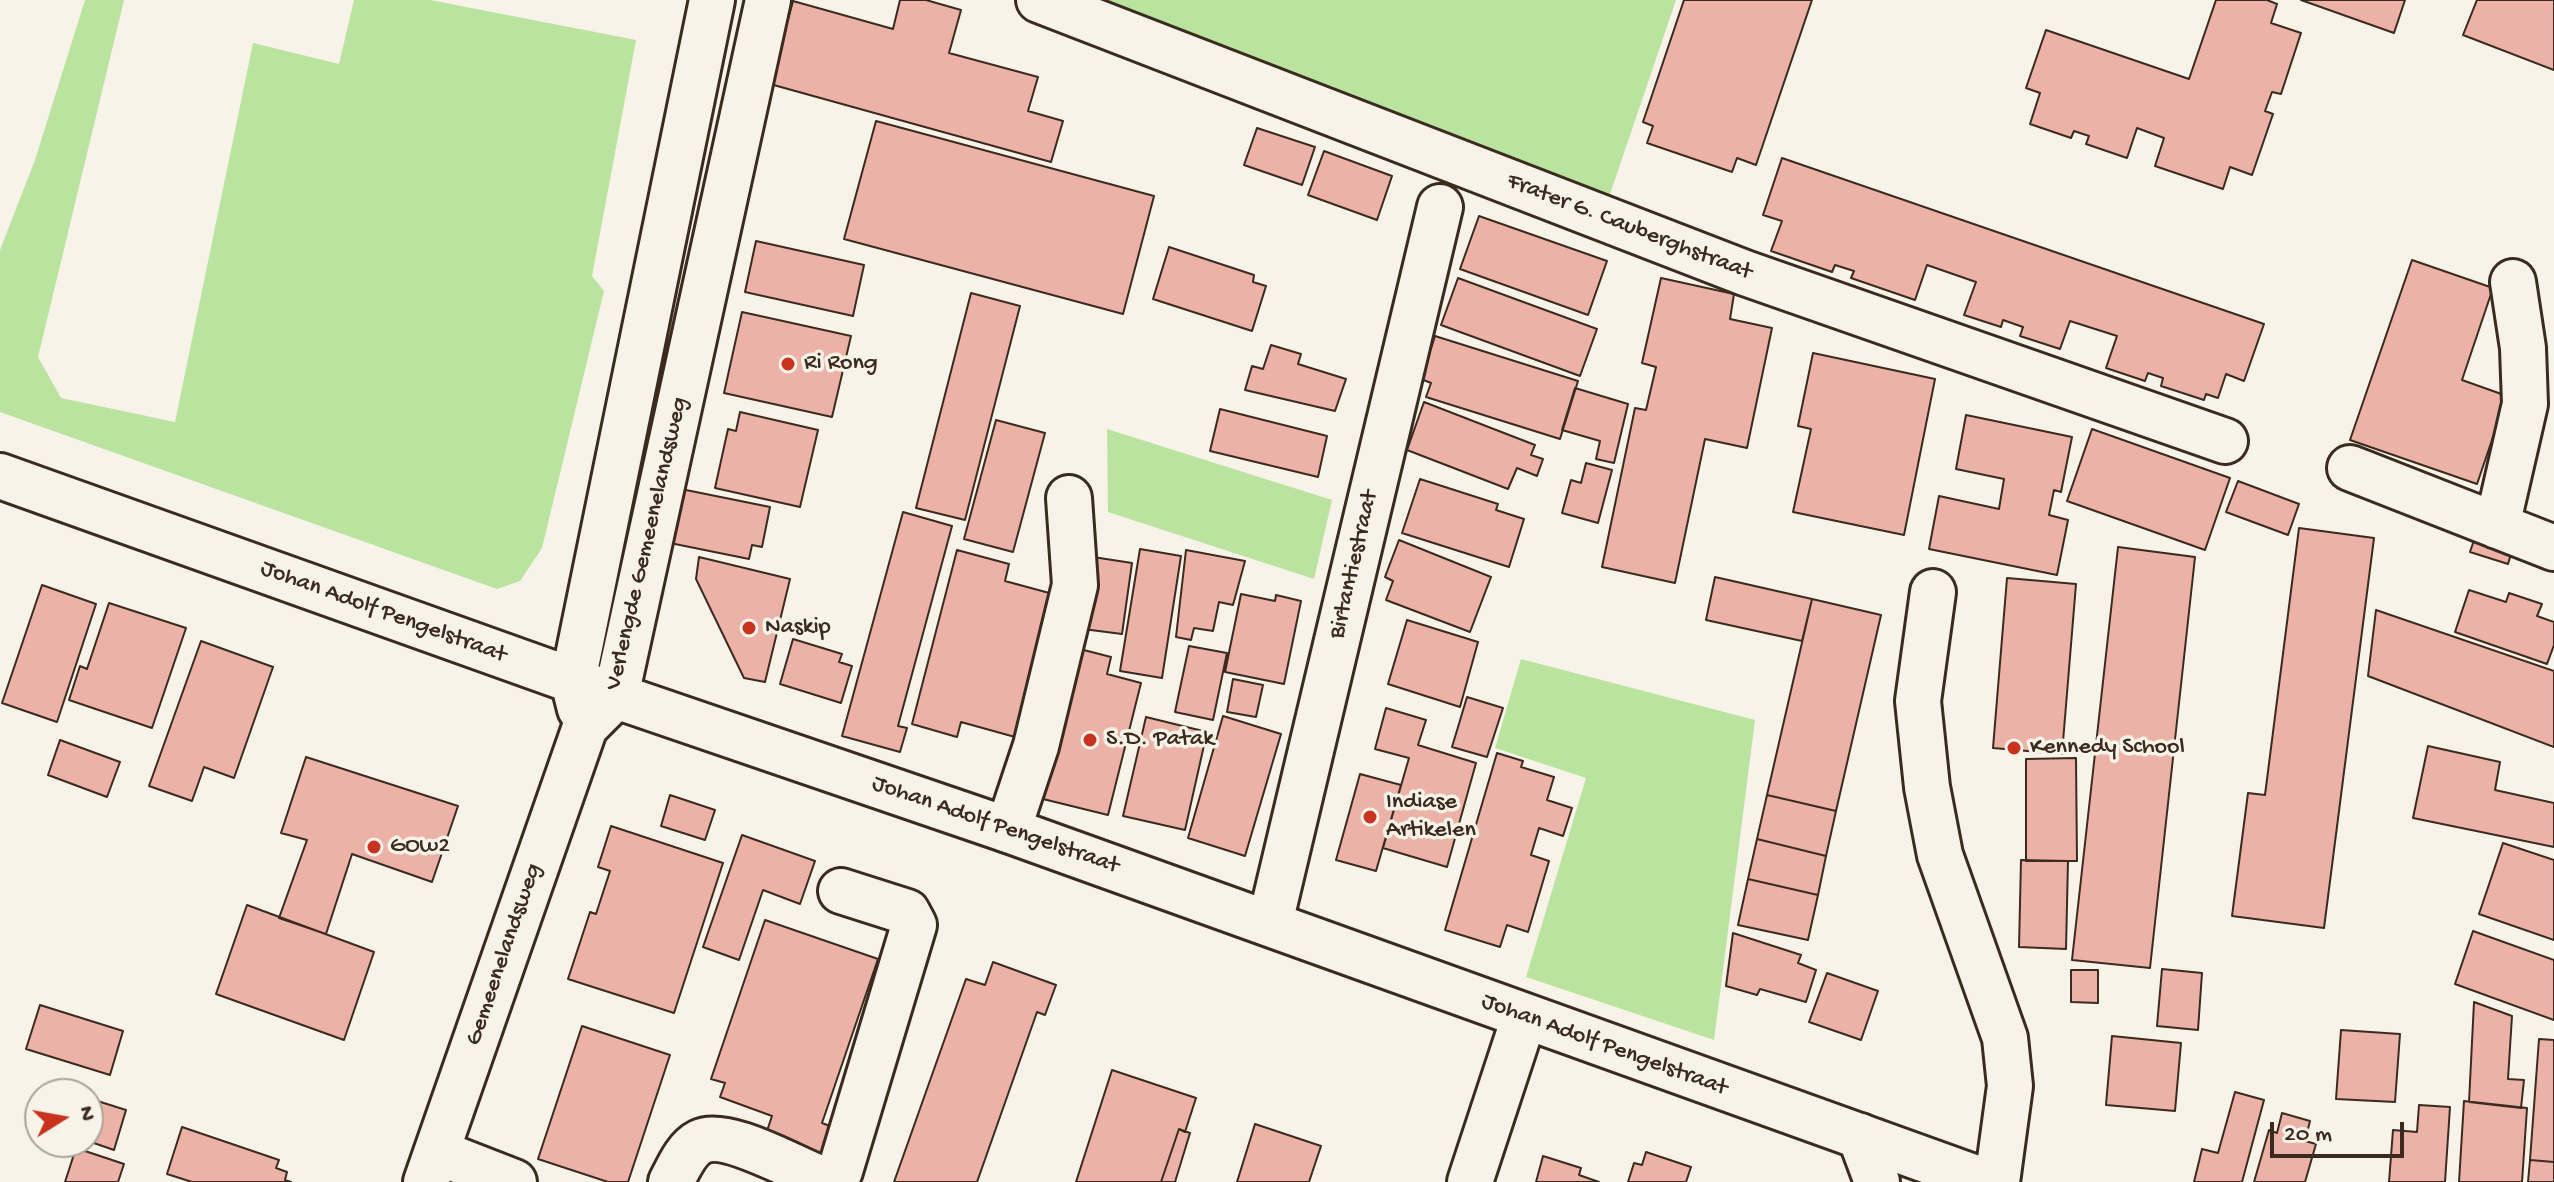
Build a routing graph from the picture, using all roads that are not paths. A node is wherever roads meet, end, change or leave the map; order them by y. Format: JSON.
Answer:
{"nodes":[{"id":1,"x":712,"y":0,"type":"edge"},
{"id":2,"x":768,"y":0,"type":"edge"},
{"id":3,"x":1039,"y":0,"type":"edge"},
{"id":4,"x":1440,"y":207,"type":"dead end"},
{"id":5,"x":2513,"y":282,"type":"dead end"},
{"id":6,"x":2225,"y":441,"type":"dead end"},
{"id":7,"x":2350,"y":468,"type":"dead end"},
{"id":8,"x":0,"y":476,"type":"edge"},
{"id":9,"x":1069,"y":498,"type":"dead end"},
{"id":10,"x":2497,"y":526,"type":"junction"},
{"id":11,"x":2554,"y":548,"type":"edge"},
{"id":12,"x":1933,"y":592,"type":"dead end"},
{"id":13,"x":573,"y":681,"type":"junction"},
{"id":14,"x":616,"y":696,"type":"junction"},
{"id":15,"x":585,"y":727,"type":"junction"},
{"id":16,"x":1008,"y":830,"type":"junction"},
{"id":17,"x":841,"y":891,"type":"dead end"},
{"id":18,"x":1270,"y":923,"type":"junction"},
{"id":19,"x":1524,"y":1018,"type":"junction"},
{"id":20,"x":1860,"y":1136,"type":"junction"},
{"id":21,"x":431,"y":1167,"type":"edge"},
{"id":22,"x":514,"y":1182,"type":"edge"},
{"id":23,"x":671,"y":1182,"type":"edge"},
{"id":24,"x":1470,"y":1182,"type":"edge"},
{"id":25,"x":1877,"y":1182,"type":"edge"},
{"id":26,"x":1987,"y":1182,"type":"edge"},
{"id":27,"x":1997,"y":1182,"type":"edge"}],
"edges":[{"from":1,"to":13,"type":"main road","name":"Verlengde Gemeenelandsweg"},
{"from":2,"to":14,"type":"main road","name":"Verlengde Gemeenelandsweg"},
{"from":3,"to":6,"type":"main road","name":"Frater G. Cauberghstraat"},
{"from":4,"to":18,"type":"main road","name":"Birtantiestraat"},
{"from":5,"to":10,"type":"main road"},
{"from":7,"to":10,"type":"main road"},
{"from":8,"to":13,"type":"main road","name":"Johan Adolf Pengelstraat"},
{"from":9,"to":16,"type":"main road"},
{"from":10,"to":11,"type":"main road"},
{"from":12,"to":27,"type":"main road"},
{"from":13,"to":14,"type":"main road","name":"Johan Adolf Pengelstraat"},
{"from":13,"to":15,"type":"main road","name":"Verlengde Gemeenelandsweg"},
{"from":14,"to":15,"type":"main road","name":"Verlengde Gemeenelandsweg"},
{"from":14,"to":16,"type":"main road","name":"Johan Adolf Pengelstraat"},
{"from":15,"to":21,"type":"main road","name":"Gemeenelandsweg"},
{"from":16,"to":18,"type":"main road","name":"Johan Adolf Pengelstraat"},
{"from":17,"to":23,"type":"main road"},
{"from":18,"to":19,"type":"main road","name":"Johan Adolf Pengelstraat"},
{"from":19,"to":20,"type":"main road","name":"Johan Adolf Pengelstraat"},
{"from":19,"to":24,"type":"main road"},
{"from":20,"to":25,"type":"main road"},
{"from":20,"to":26,"type":"main road","name":"Johan Adolf Pengelstraat"},
{"from":21,"to":22,"type":"main road"}]}
